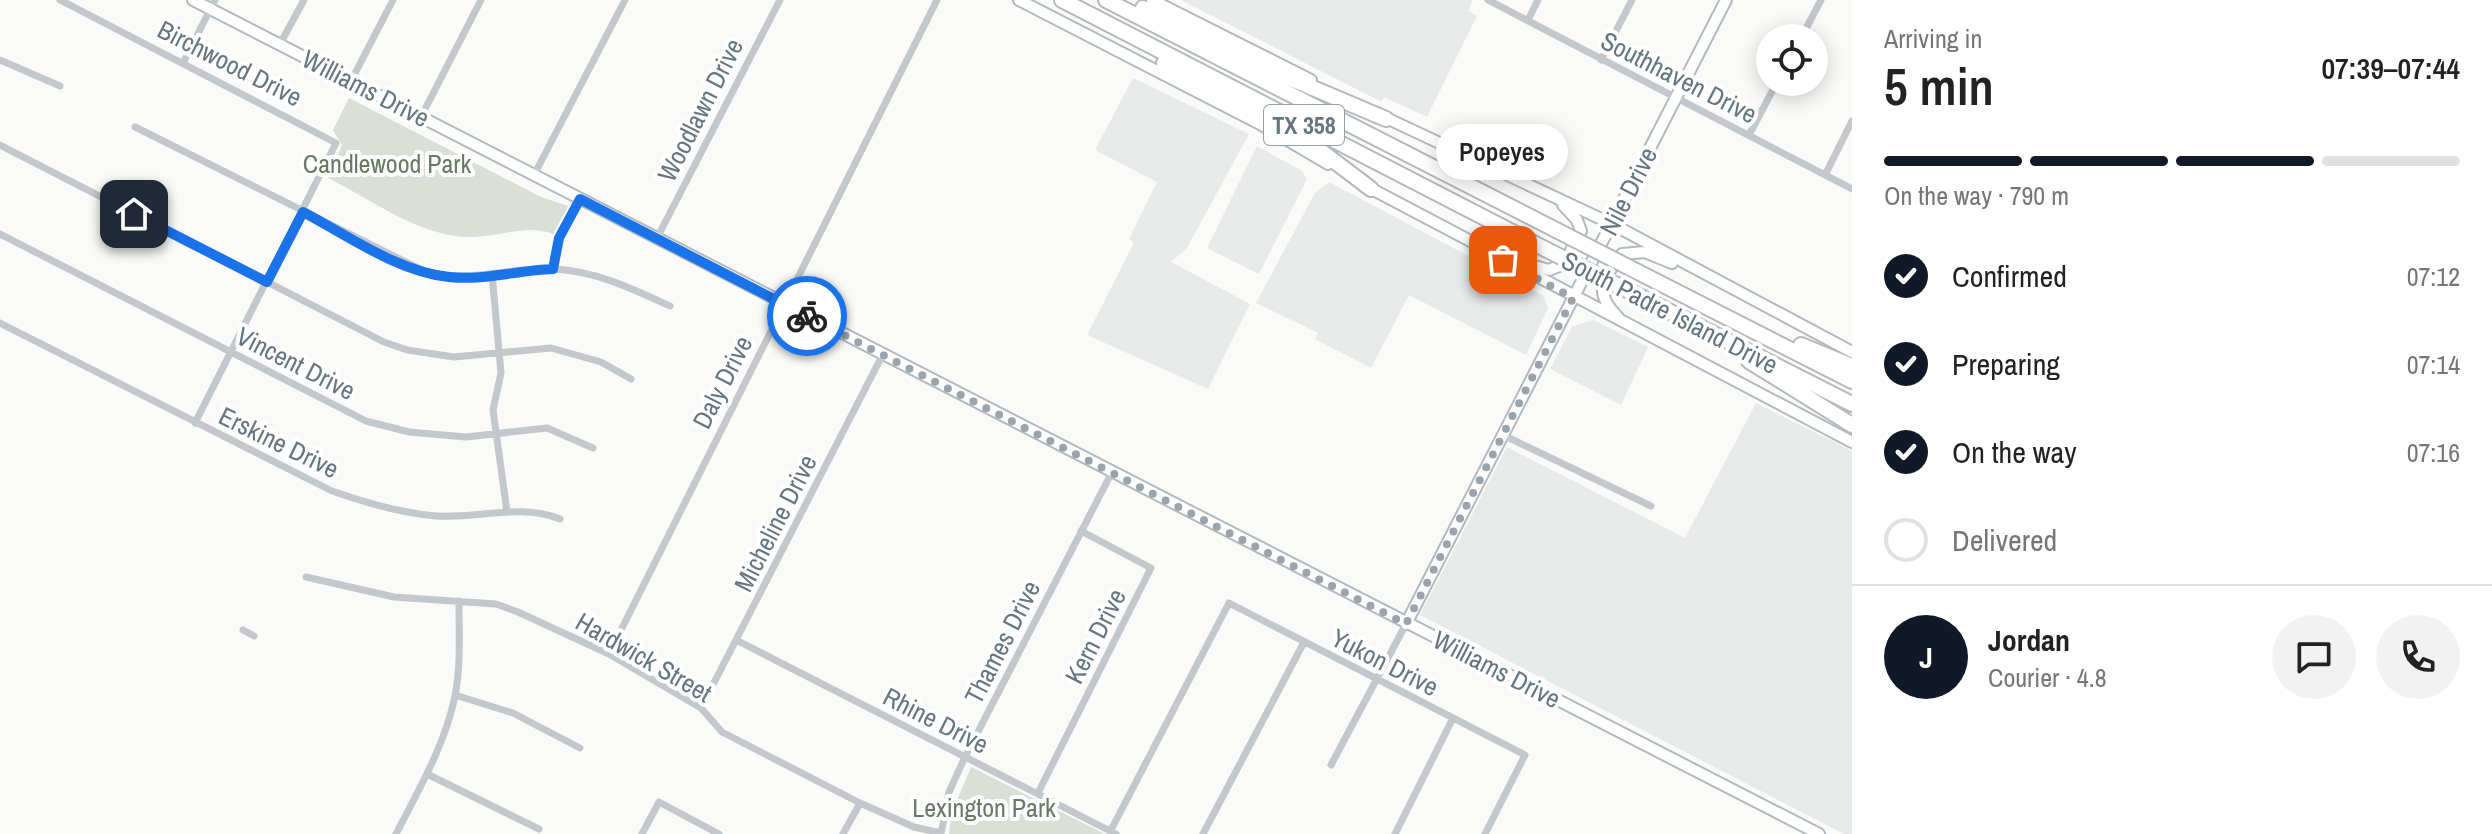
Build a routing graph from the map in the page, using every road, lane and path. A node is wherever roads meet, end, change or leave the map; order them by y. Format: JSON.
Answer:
{"nodes":[{"id":1,"x":60,"y":0,"type":"edge"},
{"id":2,"x":193,"y":0,"type":"edge"},
{"id":3,"x":304,"y":0,"type":"edge"},
{"id":4,"x":393,"y":0,"type":"edge"},
{"id":5,"x":481,"y":0,"type":"edge"},
{"id":6,"x":625,"y":0,"type":"edge"},
{"id":7,"x":780,"y":0,"type":"edge"},
{"id":8,"x":937,"y":0,"type":"edge"},
{"id":9,"x":1019,"y":0,"type":"edge"},
{"id":10,"x":1106,"y":0,"type":"edge"},
{"id":11,"x":1126,"y":0,"type":"edge"},
{"id":12,"x":1152,"y":0,"type":"edge"},
{"id":13,"x":1488,"y":0,"type":"edge"},
{"id":14,"x":1538,"y":0,"type":"edge"},
{"id":15,"x":1632,"y":0,"type":"edge"},
{"id":16,"x":1726,"y":0,"type":"edge"},
{"id":17,"x":1821,"y":0,"type":"edge"},
{"id":18,"x":1067,"y":3,"type":"edge"},
{"id":19,"x":212,"y":4,"type":"edge"},
{"id":20,"x":1528,"y":20,"type":"junction"},
{"id":21,"x":1808,"y":24,"type":"edge"},
{"id":22,"x":280,"y":44,"type":"junction"},
{"id":23,"x":0,"y":60,"type":"edge"},
{"id":24,"x":1601,"y":60,"type":"junction"},
{"id":25,"x":184,"y":61,"type":"junction"},
{"id":26,"x":351,"y":81,"type":"junction"},
{"id":27,"x":60,"y":86,"type":"dead end"},
{"id":28,"x":1770,"y":96,"type":"edge"},
{"id":29,"x":1676,"y":98,"type":"junction"},
{"id":30,"x":421,"y":117,"type":"junction"},
{"id":31,"x":1386,"y":119,"type":"junction"},
{"id":32,"x":1852,"y":121,"type":"edge"},
{"id":33,"x":135,"y":127,"type":"dead end"},
{"id":34,"x":1749,"y":135,"type":"junction"},
{"id":35,"x":0,"y":145,"type":"edge"},
{"id":36,"x":534,"y":175,"type":"junction"},
{"id":37,"x":1825,"y":175,"type":"junction"},
{"id":38,"x":1529,"y":183,"type":"junction"},
{"id":39,"x":1371,"y":189,"type":"junction"},
{"id":40,"x":1852,"y":189,"type":"edge"},
{"id":41,"x":580,"y":199,"type":"junction"},
{"id":42,"x":303,"y":212,"type":"junction"},
{"id":43,"x":1612,"y":224,"type":"junction"},
{"id":44,"x":0,"y":234,"type":"edge"},
{"id":45,"x":657,"y":238,"type":"junction"},
{"id":46,"x":1485,"y":250,"type":"junction"},
{"id":47,"x":553,"y":269,"type":"junction"},
{"id":48,"x":1636,"y":271,"type":"junction"},
{"id":49,"x":492,"y":274,"type":"junction"},
{"id":50,"x":267,"y":282,"type":"junction"},
{"id":51,"x":1729,"y":287,"type":"junction"},
{"id":52,"x":1573,"y":298,"type":"junction"},
{"id":53,"x":784,"y":303,"type":"junction"},
{"id":54,"x":670,"y":306,"type":"dead end"},
{"id":55,"x":0,"y":323,"type":"edge"},
{"id":56,"x":1632,"y":328,"type":"junction"},
{"id":57,"x":1710,"y":333,"type":"junction"},
{"id":58,"x":231,"y":352,"type":"junction"},
{"id":59,"x":1852,"y":352,"type":"edge"},
{"id":60,"x":500,"y":353,"type":"junction"},
{"id":61,"x":883,"y":354,"type":"junction"},
{"id":62,"x":1852,"y":366,"type":"edge"},
{"id":63,"x":631,"y":379,"type":"dead end"},
{"id":64,"x":1852,"y":381,"type":"edge"},
{"id":65,"x":1852,"y":404,"type":"edge"},
{"id":66,"x":195,"y":423,"type":"junction"},
{"id":67,"x":1852,"y":425,"type":"edge"},
{"id":68,"x":495,"y":435,"type":"junction"},
{"id":69,"x":1503,"y":435,"type":"junction"},
{"id":70,"x":1852,"y":442,"type":"edge"},
{"id":71,"x":593,"y":448,"type":"dead end"},
{"id":72,"x":1112,"y":472,"type":"junction"},
{"id":73,"x":1651,"y":506,"type":"dead end"},
{"id":74,"x":507,"y":512,"type":"junction"},
{"id":75,"x":560,"y":519,"type":"dead end"},
{"id":76,"x":1081,"y":531,"type":"junction"},
{"id":77,"x":306,"y":577,"type":"dead end"},
{"id":78,"x":459,"y":601,"type":"junction"},
{"id":79,"x":1406,"y":624,"type":"junction"},
{"id":80,"x":243,"y":630,"type":"dead end"},
{"id":81,"x":254,"y":636,"type":"dead end"},
{"id":82,"x":738,"y":641,"type":"junction"},
{"id":83,"x":1303,"y":644,"type":"junction"},
{"id":84,"x":609,"y":654,"type":"junction"},
{"id":85,"x":1377,"y":680,"type":"junction"},
{"id":86,"x":455,"y":695,"type":"junction"},
{"id":87,"x":701,"y":708,"type":"junction"},
{"id":88,"x":1453,"y":718,"type":"junction"},
{"id":89,"x":580,"y":748,"type":"dead end"},
{"id":90,"x":965,"y":757,"type":"junction"},
{"id":91,"x":1331,"y":765,"type":"dead end"},
{"id":92,"x":427,"y":774,"type":"junction"},
{"id":93,"x":1038,"y":793,"type":"junction"},
{"id":94,"x":860,"y":803,"type":"junction"},
{"id":95,"x":539,"y":829,"type":"dead end"},
{"id":96,"x":1114,"y":832,"type":"edge"},
{"id":97,"x":941,"y":833,"type":"edge"},
{"id":98,"x":396,"y":834,"type":"edge"},
{"id":99,"x":642,"y":834,"type":"edge"},
{"id":100,"x":719,"y":834,"type":"edge"},
{"id":101,"x":843,"y":834,"type":"edge"},
{"id":102,"x":1203,"y":834,"type":"edge"},
{"id":103,"x":1395,"y":834,"type":"edge"},
{"id":104,"x":1485,"y":834,"type":"edge"},
{"id":105,"x":1819,"y":834,"type":"edge"}],
"edges":[{"from":1,"to":25,"type":"street","name":"Birchwood Drive"},
{"from":2,"to":19,"type":"main road","name":"Williams Drive"},
{"from":3,"to":22,"type":"street"},
{"from":4,"to":26,"type":"street"},
{"from":5,"to":30,"type":"street"},
{"from":6,"to":36,"type":"street"},
{"from":7,"to":45,"type":"street","name":"Woodlawn Drive"},
{"from":8,"to":53,"type":"street","name":"Daly Drive"},
{"from":9,"to":39,"type":"main road"},
{"from":10,"to":48,"type":"highway","name":"South Padre Island Drive","number":"TX 358","bridge":true},
{"from":11,"to":31,"type":"highway"},
{"from":12,"to":31,"type":"main road"},
{"from":13,"to":20,"type":"street","name":"Southhaven Drive"},
{"from":14,"to":20,"type":"street"},
{"from":15,"to":24,"type":"street"},
{"from":16,"to":29,"type":"main road","name":"Nile Drive"},
{"from":17,"to":21,"type":"street"},
{"from":18,"to":39,"type":"highway"},
{"from":18,"to":57,"type":"highway","name":"South Padre Island Drive","number":"TX 358","bridge":true},
{"from":19,"to":22,"type":"main road","name":"Williams Drive"},
{"from":19,"to":25,"type":"street"},
{"from":20,"to":24,"type":"street","name":"Southhaven Drive"},
{"from":22,"to":26,"type":"main road","name":"Williams Drive"},
{"from":23,"to":27,"type":"street"},
{"from":24,"to":29,"type":"street","name":"Southhaven Drive"},
{"from":25,"to":42,"type":"street","name":"Birchwood Drive"},
{"from":26,"to":30,"type":"main road","name":"Williams Drive"},
{"from":28,"to":34,"type":"street"},
{"from":29,"to":34,"type":"street","name":"Southhaven Drive"},
{"from":29,"to":43,"type":"main road","name":"Nile Drive"},
{"from":30,"to":36,"type":"main road","name":"Williams Drive"},
{"from":31,"to":38,"type":"main road"},
{"from":32,"to":37,"type":"street"},
{"from":33,"to":42,"type":"street"},
{"from":34,"to":37,"type":"street","name":"Southhaven Drive"},
{"from":35,"to":50,"type":"street"},
{"from":36,"to":41,"type":"main road","name":"Williams Drive"},
{"from":37,"to":40,"type":"street","name":"Southhaven Drive"},
{"from":38,"to":43,"type":"main road"},
{"from":38,"to":46,"type":"main road"},
{"from":39,"to":46,"type":"main road"},
{"from":41,"to":45,"type":"main road","name":"Williams Drive"},
{"from":41,"to":47,"type":"street"},
{"from":42,"to":49,"type":"street"},
{"from":42,"to":50,"type":"street"},
{"from":43,"to":51,"type":"main road"},
{"from":43,"to":52,"type":"main road","name":"Nile Drive"},
{"from":44,"to":58,"type":"street","name":"Vincent Drive"},
{"from":45,"to":53,"type":"main road","name":"Williams Drive"},
{"from":46,"to":52,"type":"main road"},
{"from":47,"to":49,"type":"street"},
{"from":47,"to":54,"type":"street"},
{"from":48,"to":62,"type":"highway"},
{"from":48,"to":64,"type":"highway","name":"South Padre Island Drive","number":"TX 358"},
{"from":49,"to":60,"type":"street"},
{"from":50,"to":58,"type":"street"},
{"from":50,"to":60,"type":"street"},
{"from":51,"to":56,"type":"main road"},
{"from":51,"to":59,"type":"main road"},
{"from":52,"to":56,"type":"main road"},
{"from":52,"to":69,"type":"main road","name":"Nile Drive"},
{"from":53,"to":61,"type":"main road","name":"Williams Drive"},
{"from":53,"to":84,"type":"street","name":"Daly Drive"},
{"from":55,"to":66,"type":"street","name":"Erskine Drive"},
{"from":56,"to":70,"type":"main road"},
{"from":57,"to":65,"type":"highway","name":"South Padre Island Drive","number":"TX 358"},
{"from":57,"to":67,"type":"highway"},
{"from":58,"to":66,"type":"street"},
{"from":58,"to":68,"type":"street","name":"Vincent Drive"},
{"from":60,"to":63,"type":"street"},
{"from":60,"to":68,"type":"street"},
{"from":61,"to":72,"type":"main road","name":"Williams Drive"},
{"from":61,"to":82,"type":"street","name":"Micheline Drive"},
{"from":66,"to":74,"type":"street","name":"Erskine Drive"},
{"from":68,"to":71,"type":"street","name":"Vincent Drive"},
{"from":68,"to":74,"type":"street"},
{"from":69,"to":73,"type":"street"},
{"from":69,"to":79,"type":"main road","name":"Nile Drive"},
{"from":72,"to":76,"type":"street","name":"Thames Drive"},
{"from":72,"to":79,"type":"main road","name":"Williams Drive"},
{"from":74,"to":75,"type":"street","name":"Erskine Drive"},
{"from":76,"to":90,"type":"street","name":"Thames Drive"},
{"from":76,"to":93,"type":"street","name":"Kern Drive"},
{"from":77,"to":78,"type":"street","name":"Hardwick Street"},
{"from":78,"to":84,"type":"street","name":"Hardwick Street"},
{"from":78,"to":86,"type":"street"},
{"from":79,"to":85,"type":"street","name":"Nile Drive"},
{"from":79,"to":105,"type":"main road","name":"Williams Drive"},
{"from":80,"to":81,"type":"street"},
{"from":82,"to":87,"type":"street","name":"Micheline Drive"},
{"from":82,"to":90,"type":"street","name":"Rhine Drive"},
{"from":83,"to":85,"type":"street","name":"Yukon Drive"},
{"from":83,"to":96,"type":"street","name":"Yukon Drive"},
{"from":83,"to":102,"type":"street"},
{"from":84,"to":87,"type":"street","name":"Hardwick Street"},
{"from":85,"to":88,"type":"street","name":"Yukon Drive"},
{"from":85,"to":91,"type":"street","name":"Nile Drive"},
{"from":86,"to":89,"type":"street"},
{"from":86,"to":92,"type":"street"},
{"from":87,"to":94,"type":"street","name":"Hardwick Street"},
{"from":88,"to":103,"type":"street"},
{"from":88,"to":104,"type":"street","name":"Yukon Drive"},
{"from":90,"to":93,"type":"street","name":"Rhine Drive"},
{"from":90,"to":97,"type":"street","name":"Thames Drive"},
{"from":92,"to":95,"type":"street"},
{"from":92,"to":98,"type":"street"},
{"from":93,"to":96,"type":"street","name":"Rhine Drive"},
{"from":94,"to":97,"type":"street","name":"Hardwick Street"},
{"from":94,"to":101,"type":"street"},
{"from":99,"to":100,"type":"street"}]}
